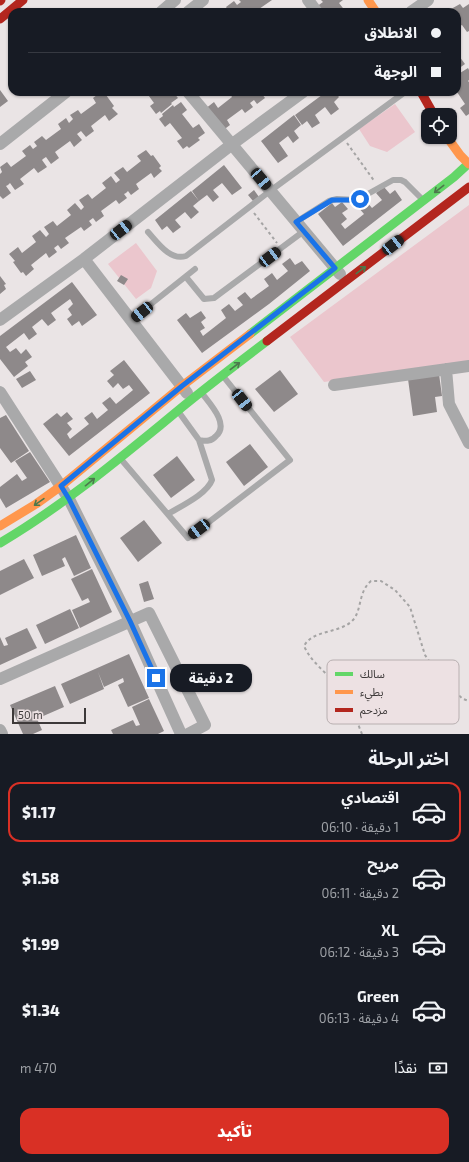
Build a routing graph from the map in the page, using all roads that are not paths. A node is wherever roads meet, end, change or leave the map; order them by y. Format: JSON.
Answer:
{"nodes":[{"id":1,"x":23,"y":0,"type":"edge"},
{"id":2,"x":175,"y":0,"type":"edge"},
{"id":3,"x":203,"y":0,"type":"edge"},
{"id":4,"x":428,"y":0,"type":"edge"},
{"id":5,"x":13,"y":8,"type":"edge"},
{"id":6,"x":166,"y":8,"type":"edge"},
{"id":7,"x":193,"y":8,"type":"edge"},
{"id":8,"x":417,"y":8,"type":"edge"},
{"id":9,"x":8,"y":12,"type":"edge"},
{"id":10,"x":0,"y":19,"type":"edge"},
{"id":11,"x":61,"y":96,"type":"edge"},
{"id":12,"x":191,"y":96,"type":"edge"},
{"id":13,"x":298,"y":96,"type":"edge"},
{"id":14,"x":399,"y":96,"type":"edge"},
{"id":15,"x":423,"y":96,"type":"edge"},
{"id":16,"x":430,"y":108,"type":"edge"},
{"id":17,"x":0,"y":144,"type":"edge"},
{"id":18,"x":453,"y":144,"type":"edge"},
{"id":19,"x":231,"y":145,"type":"junction"},
{"id":20,"x":469,"y":164,"type":"edge"},
{"id":21,"x":469,"y":187,"type":"edge"},
{"id":22,"x":270,"y":191,"type":"junction"},
{"id":23,"x":423,"y":201,"type":"junction"},
{"id":24,"x":296,"y":222,"type":"junction"},
{"id":25,"x":304,"y":231,"type":"junction"},
{"id":26,"x":148,"y":232,"type":"dead end"},
{"id":27,"x":84,"y":259,"type":"junction"},
{"id":28,"x":335,"y":268,"type":"junction"},
{"id":29,"x":195,"y":269,"type":"dead end"},
{"id":30,"x":186,"y":277,"type":"junction"},
{"id":31,"x":345,"y":282,"type":"junction"},
{"id":32,"x":0,"y":320,"type":"edge"},
{"id":33,"x":131,"y":320,"type":"junction"},
{"id":34,"x":469,"y":366,"type":"edge"},
{"id":35,"x":446,"y":369,"type":"junction"},
{"id":36,"x":223,"y":375,"type":"junction"},
{"id":37,"x":334,"y":385,"type":"dead end"},
{"id":38,"x":182,"y":386,"type":"junction"},
{"id":39,"x":0,"y":392,"type":"edge"},
{"id":40,"x":197,"y":395,"type":"junction"},
{"id":41,"x":178,"y":411,"type":"junction"},
{"id":42,"x":199,"y":440,"type":"junction"},
{"id":43,"x":469,"y":443,"type":"edge"},
{"id":44,"x":120,"y":458,"type":"junction"},
{"id":45,"x":61,"y":486,"type":"junction"},
{"id":46,"x":69,"y":499,"type":"junction"},
{"id":47,"x":168,"y":514,"type":"junction"},
{"id":48,"x":0,"y":526,"type":"edge"},
{"id":49,"x":0,"y":543,"type":"edge"},
{"id":50,"x":130,"y":621,"type":"junction"},
{"id":51,"x":0,"y":679,"type":"edge"},
{"id":52,"x":0,"y":730,"type":"edge"},
{"id":53,"x":2,"y":734,"type":"edge"},
{"id":54,"x":181,"y":734,"type":"edge"},
{"id":55,"x":188,"y":734,"type":"edge"}],
"edges":[{"from":1,"to":5,"type":"street"},
{"from":2,"to":6,"type":"street"},
{"from":3,"to":7,"type":"street"},
{"from":4,"to":8,"type":"street"},
{"from":9,"to":10,"type":"street"},
{"from":11,"to":17,"type":"street"},
{"from":12,"to":19,"type":"street"},
{"from":13,"to":19,"type":"street"},
{"from":14,"to":22,"type":"lane"},
{"from":15,"to":16,"type":"street"},
{"from":18,"to":20,"type":"street"},
{"from":19,"to":22,"type":"street"},
{"from":19,"to":27,"type":"street"},
{"from":20,"to":23,"type":"street","one_way":true},
{"from":31,"to":21,"type":"street","one_way":true},
{"from":22,"to":24,"type":"street"},
{"from":22,"to":26,"type":"lane"},
{"from":23,"to":24,"type":"lane"},
{"from":23,"to":28,"type":"street"},
{"from":24,"to":25,"type":"street"},
{"from":25,"to":28,"type":"street"},
{"from":25,"to":30,"type":"lane"},
{"from":27,"to":32,"type":"street"},
{"from":27,"to":33,"type":"street"},
{"from":28,"to":31,"type":"street"},
{"from":28,"to":38,"type":"street"},
{"from":29,"to":30,"type":"lane"},
{"from":30,"to":33,"type":"lane"},
{"from":36,"to":31,"type":"street","one_way":true},
{"from":33,"to":38,"type":"street"},
{"from":34,"to":35,"type":"street"},
{"from":35,"to":37,"type":"street"},
{"from":35,"to":43,"type":"street"},
{"from":36,"to":40,"type":"street"},
{"from":36,"to":47,"type":"lane"},
{"from":38,"to":40,"type":"street"},
{"from":38,"to":45,"type":"street"},
{"from":39,"to":45,"type":"street"},
{"from":40,"to":41,"type":"street"},
{"from":40,"to":42,"type":"lane"},
{"from":41,"to":42,"type":"lane"},
{"from":41,"to":44,"type":"street"},
{"from":42,"to":47,"type":"lane"},
{"from":46,"to":44,"type":"street","one_way":true},
{"from":44,"to":47,"type":"lane"},
{"from":45,"to":46,"type":"street"},
{"from":45,"to":48,"type":"street","one_way":true},
{"from":46,"to":49,"type":"street"},
{"from":46,"to":50,"type":"street"},
{"from":50,"to":51,"type":"street"},
{"from":50,"to":54,"type":"street"},
{"from":50,"to":55,"type":"street"},
{"from":52,"to":53,"type":"street"}]}
